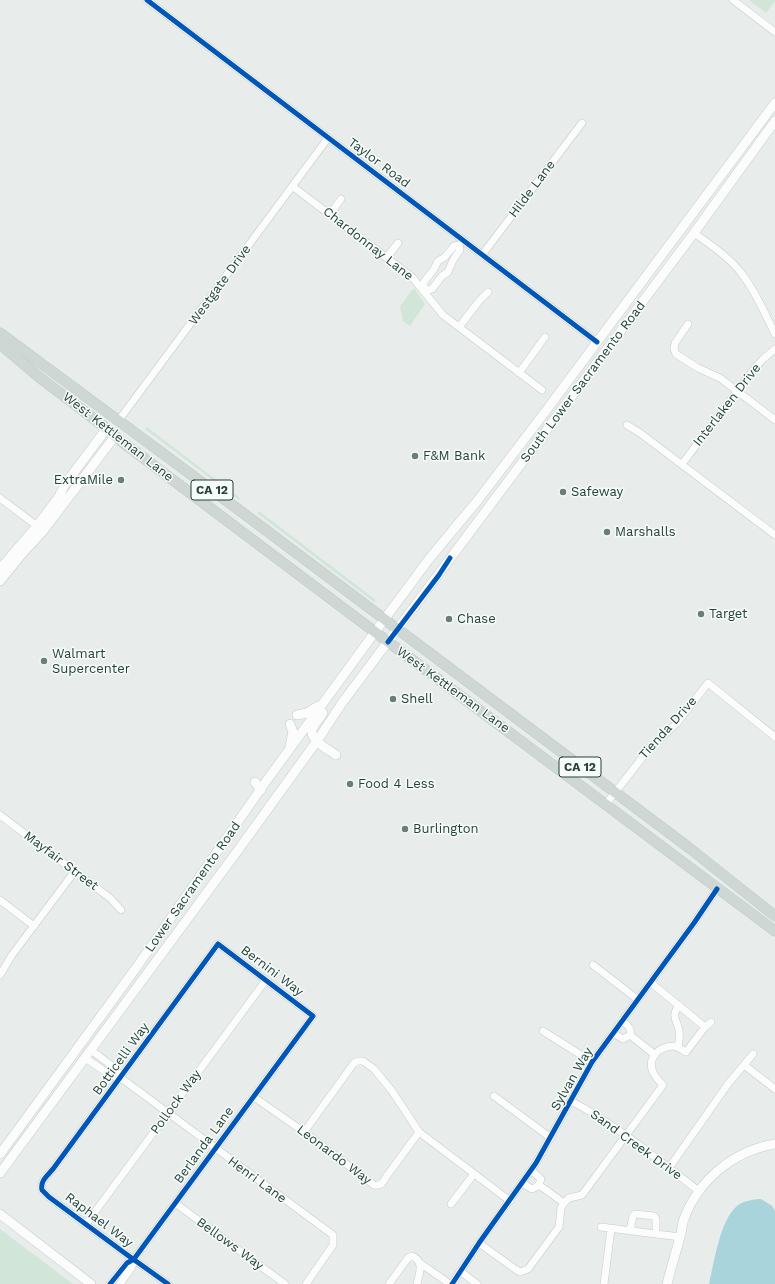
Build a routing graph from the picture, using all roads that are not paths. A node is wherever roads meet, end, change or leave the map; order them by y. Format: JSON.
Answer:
{"nodes":[{"id":1,"x":147,"y":0,"type":"edge"},
{"id":2,"x":733,"y":0,"type":"edge"},
{"id":3,"x":775,"y":32,"type":"edge"},
{"id":4,"x":775,"y":103,"type":"edge"},
{"id":5,"x":775,"y":121,"type":"edge"},
{"id":6,"x":582,"y":123,"type":"dead end"},
{"id":7,"x":328,"y":138,"type":"junction"},
{"id":8,"x":292,"y":186,"type":"junction"},
{"id":9,"x":341,"y":199,"type":"dead end"},
{"id":10,"x":330,"y":214,"type":"junction"},
{"id":11,"x":694,"y":233,"type":"junction"},
{"id":12,"x":398,"y":243,"type":"dead end"},
{"id":13,"x":461,"y":243,"type":"junction"},
{"id":14,"x":482,"y":255,"type":"junction"},
{"id":15,"x":387,"y":257,"type":"junction"},
{"id":16,"x":434,"y":269,"type":"junction"},
{"id":17,"x":442,"y":276,"type":"junction"},
{"id":18,"x":424,"y":291,"type":"junction"},
{"id":19,"x":488,"y":292,"type":"dead end"},
{"id":20,"x":688,"y":324,"type":"dead end"},
{"id":21,"x":459,"y":328,"type":"junction"},
{"id":22,"x":0,"y":333,"type":"edge"},
{"id":23,"x":775,"y":334,"type":"edge"},
{"id":24,"x":546,"y":336,"type":"dead end"},
{"id":25,"x":597,"y":342,"type":"junction"},
{"id":26,"x":0,"y":344,"type":"edge"},
{"id":27,"x":775,"y":349,"type":"edge"},
{"id":28,"x":519,"y":373,"type":"junction"},
{"id":29,"x":589,"y":374,"type":"junction"},
{"id":30,"x":542,"y":390,"type":"dead end"},
{"id":31,"x":737,"y":390,"type":"junction"},
{"id":32,"x":118,"y":420,"type":"junction"},
{"id":33,"x":775,"y":420,"type":"edge"},
{"id":34,"x":627,"y":425,"type":"dead end"},
{"id":35,"x":111,"y":432,"type":"junction"},
{"id":36,"x":682,"y":464,"type":"junction"},
{"id":37,"x":0,"y":498,"type":"edge"},
{"id":38,"x":40,"y":528,"type":"junction"},
{"id":39,"x":775,"y":535,"type":"edge"},
{"id":40,"x":0,"y":569,"type":"edge"},
{"id":41,"x":0,"y":581,"type":"edge"},
{"id":42,"x":384,"y":620,"type":"junction"},
{"id":43,"x":397,"y":630,"type":"junction"},
{"id":44,"x":375,"y":632,"type":"junction"},
{"id":45,"x":388,"y":642,"type":"junction"},
{"id":46,"x":330,"y":693,"type":"junction"},
{"id":47,"x":297,"y":715,"type":"dead end"},
{"id":48,"x":290,"y":724,"type":"dead end"},
{"id":49,"x":775,"y":737,"type":"edge"},
{"id":50,"x":317,"y":741,"type":"junction"},
{"id":51,"x":286,"y":755,"type":"junction"},
{"id":52,"x":336,"y":755,"type":"dead end"},
{"id":53,"x":253,"y":784,"type":"dead end"},
{"id":54,"x":260,"y":790,"type":"junction"},
{"id":55,"x":615,"y":793,"type":"junction"},
{"id":56,"x":606,"y":804,"type":"junction"},
{"id":57,"x":0,"y":815,"type":"edge"},
{"id":58,"x":75,"y":872,"type":"junction"},
{"id":59,"x":717,"y":889,"type":"junction"},
{"id":60,"x":0,"y":900,"type":"edge"},
{"id":61,"x":121,"y":910,"type":"dead end"},
{"id":62,"x":775,"y":916,"type":"edge"},
{"id":63,"x":34,"y":926,"type":"junction"},
{"id":64,"x":775,"y":931,"type":"edge"},
{"id":65,"x":218,"y":944,"type":"joint"},
{"id":66,"x":593,"y":965,"type":"dead end"},
{"id":67,"x":0,"y":975,"type":"edge"},
{"id":68,"x":266,"y":980,"type":"junction"},
{"id":69,"x":650,"y":982,"type":"junction"},
{"id":70,"x":637,"y":999,"type":"junction"},
{"id":71,"x":679,"y":1005,"type":"junction"},
{"id":72,"x":313,"y":1016,"type":"joint"},
{"id":73,"x":622,"y":1020,"type":"junction"},
{"id":74,"x":711,"y":1022,"type":"dead end"},
{"id":75,"x":705,"y":1027,"type":"junction"},
{"id":76,"x":543,"y":1031,"type":"dead end"},
{"id":77,"x":613,"y":1033,"type":"junction"},
{"id":78,"x":630,"y":1035,"type":"junction"},
{"id":79,"x":678,"y":1047,"type":"junction"},
{"id":80,"x":91,"y":1050,"type":"junction"},
{"id":81,"x":654,"y":1054,"type":"junction"},
{"id":82,"x":753,"y":1054,"type":"dead end"},
{"id":83,"x":85,"y":1058,"type":"junction"},
{"id":84,"x":592,"y":1062,"type":"junction"},
{"id":85,"x":744,"y":1065,"type":"junction"},
{"id":86,"x":121,"y":1078,"type":"junction"},
{"id":87,"x":775,"y":1088,"type":"edge"},
{"id":88,"x":494,"y":1096,"type":"dead end"},
{"id":89,"x":254,"y":1097,"type":"junction"},
{"id":90,"x":571,"y":1101,"type":"junction"},
{"id":91,"x":168,"y":1113,"type":"junction"},
{"id":92,"x":304,"y":1132,"type":"junction"},
{"id":93,"x":419,"y":1132,"type":"junction"},
{"id":94,"x":625,"y":1135,"type":"junction"},
{"id":95,"x":551,"y":1138,"type":"junction"},
{"id":96,"x":775,"y":1144,"type":"edge"},
{"id":97,"x":216,"y":1149,"type":"junction"},
{"id":98,"x":0,"y":1154,"type":"edge"},
{"id":99,"x":669,"y":1168,"type":"junction"},
{"id":100,"x":531,"y":1170,"type":"junction"},
{"id":101,"x":0,"y":1173,"type":"edge"},
{"id":102,"x":474,"y":1174,"type":"junction"},
{"id":103,"x":522,"y":1183,"type":"junction"},
{"id":104,"x":539,"y":1185,"type":"junction"},
{"id":105,"x":41,"y":1186,"type":"joint"},
{"id":106,"x":699,"y":1191,"type":"junction"},
{"id":107,"x":510,"y":1201,"type":"junction"},
{"id":108,"x":175,"y":1203,"type":"junction"},
{"id":109,"x":564,"y":1203,"type":"junction"},
{"id":110,"x":451,"y":1204,"type":"dead end"},
{"id":111,"x":0,"y":1214,"type":"edge"},
{"id":112,"x":86,"y":1224,"type":"junction"},
{"id":113,"x":601,"y":1228,"type":"dead end"},
{"id":114,"x":611,"y":1229,"type":"junction"},
{"id":115,"x":630,"y":1231,"type":"junction"},
{"id":116,"x":656,"y":1233,"type":"junction"},
{"id":117,"x":680,"y":1237,"type":"junction"},
{"id":118,"x":479,"y":1243,"type":"junction"},
{"id":119,"x":134,"y":1260,"type":"junction"},
{"id":120,"x":420,"y":1263,"type":"junction"},
{"id":121,"x":460,"y":1271,"type":"junction"},
{"id":122,"x":91,"y":1284,"type":"edge"},
{"id":123,"x":110,"y":1284,"type":"edge"},
{"id":124,"x":120,"y":1284,"type":"edge"},
{"id":125,"x":168,"y":1284,"type":"edge"},
{"id":126,"x":285,"y":1284,"type":"edge"},
{"id":127,"x":306,"y":1284,"type":"edge"},
{"id":128,"x":389,"y":1284,"type":"edge"},
{"id":129,"x":417,"y":1284,"type":"edge"},
{"id":130,"x":451,"y":1284,"type":"edge"},
{"id":131,"x":476,"y":1284,"type":"edge"},
{"id":132,"x":604,"y":1284,"type":"edge"},
{"id":133,"x":667,"y":1284,"type":"edge"}],
"edges":[{"from":1,"to":7,"type":"street","name":"Taylor Road"},
{"from":2,"to":3,"type":"street"},
{"from":4,"to":25,"type":"main road","name":"South Lower Sacramento Road"},
{"from":5,"to":11,"type":"main road","name":"South Lower Sacramento Road"},
{"from":6,"to":14,"type":"street","name":"Hilde Lane"},
{"from":7,"to":8,"type":"street","name":"Westgate Drive"},
{"from":7,"to":13,"type":"street","name":"Taylor Road"},
{"from":8,"to":10,"type":"street","name":"Chardonnay Lane"},
{"from":8,"to":32,"type":"street","name":"Westgate Drive"},
{"from":9,"to":10,"type":"street"},
{"from":10,"to":15,"type":"street","name":"Chardonnay Lane"},
{"from":11,"to":23,"type":"street"},
{"from":11,"to":29,"type":"main road","name":"South Lower Sacramento Road"},
{"from":12,"to":15,"type":"street"},
{"from":13,"to":14,"type":"street","name":"Taylor Road"},
{"from":13,"to":16,"type":"street"},
{"from":13,"to":17,"type":"street"},
{"from":14,"to":25,"type":"street","name":"Taylor Road"},
{"from":15,"to":18,"type":"street","name":"Chardonnay Lane"},
{"from":16,"to":17,"type":"street"},
{"from":16,"to":18,"type":"street"},
{"from":17,"to":18,"type":"street"},
{"from":18,"to":21,"type":"street","name":"Chardonnay Lane"},
{"from":19,"to":21,"type":"street"},
{"from":20,"to":31,"type":"street"},
{"from":21,"to":28,"type":"street","name":"Chardonnay Lane"},
{"from":22,"to":32,"type":"main road","name":"West Kettleman Lane","number":"CA 12"},
{"from":24,"to":28,"type":"street"},
{"from":25,"to":29,"type":"main road"},
{"from":25,"to":42,"type":"main road","name":"South Lower Sacramento Road"},
{"from":26,"to":35,"type":"main road","name":"West Kettleman Lane","number":"CA 12"},
{"from":27,"to":31,"type":"street","name":"Interlaken Drive"},
{"from":28,"to":30,"type":"street","name":"Chardonnay Lane"},
{"from":29,"to":43,"type":"main road","name":"South Lower Sacramento Road"},
{"from":31,"to":33,"type":"street"},
{"from":31,"to":36,"type":"street","name":"Interlaken Drive"},
{"from":32,"to":35,"type":"main road","name":"Westgate Drive"},
{"from":32,"to":42,"type":"main road","name":"West Kettleman Lane","number":"CA 12"},
{"from":34,"to":36,"type":"street"},
{"from":35,"to":38,"type":"main road","name":"Westgate Drive"},
{"from":35,"to":44,"type":"main road","name":"West Kettleman Lane","number":"CA 12"},
{"from":36,"to":39,"type":"street"},
{"from":37,"to":38,"type":"street"},
{"from":38,"to":40,"type":"main road"},
{"from":38,"to":41,"type":"main road"},
{"from":42,"to":43,"type":"main road","name":"West Kettleman Lane","number":"CA 12"},
{"from":42,"to":44,"type":"main road","name":"Lower Sacramento Road"},
{"from":43,"to":45,"type":"main road","name":"South Lower Sacramento Road"},
{"from":43,"to":55,"type":"main road","name":"West Kettleman Lane","number":"CA 12"},
{"from":44,"to":45,"type":"main road","name":"West Kettleman Lane","number":"CA 12"},
{"from":44,"to":46,"type":"main road","name":"Lower Sacramento Road"},
{"from":45,"to":50,"type":"main road","name":"Lower Sacramento Road"},
{"from":45,"to":56,"type":"main road","name":"West Kettleman Lane","number":"CA 12"},
{"from":46,"to":47,"type":"main road"},
{"from":46,"to":50,"type":"main road"},
{"from":46,"to":51,"type":"main road","name":"Lower Sacramento Road"},
{"from":48,"to":51,"type":"main road"},
{"from":49,"to":55,"type":"street","name":"Tienda Drive"},
{"from":50,"to":52,"type":"main road"},
{"from":50,"to":80,"type":"main road","name":"Lower Sacramento Road"},
{"from":51,"to":54,"type":"main road","name":"Lower Sacramento Road"},
{"from":53,"to":54,"type":"main road"},
{"from":54,"to":98,"type":"main road","name":"Lower Sacramento Road"},
{"from":55,"to":56,"type":"street","name":"Tienda Drive"},
{"from":55,"to":62,"type":"main road","name":"West Kettleman Lane","number":"CA 12"},
{"from":56,"to":59,"type":"main road","name":"West Kettleman Lane","number":"CA 12"},
{"from":57,"to":58,"type":"street","name":"Mayfair Street"},
{"from":58,"to":61,"type":"street","name":"Mayfair Street"},
{"from":58,"to":63,"type":"street"},
{"from":59,"to":64,"type":"main road","name":"West Kettleman Lane","number":"CA 12"},
{"from":59,"to":69,"type":"street","name":"Sylvan Way"},
{"from":60,"to":63,"type":"street"},
{"from":63,"to":67,"type":"street"},
{"from":65,"to":68,"type":"street","name":"Bernini Way"},
{"from":65,"to":86,"type":"street","name":"Botticelli Way"},
{"from":66,"to":70,"type":"street"},
{"from":68,"to":72,"type":"street","name":"Bernini Way"},
{"from":68,"to":91,"type":"street","name":"Pollock Way"},
{"from":69,"to":70,"type":"street","name":"Sylvan Way"},
{"from":69,"to":71,"type":"street"},
{"from":70,"to":73,"type":"street","name":"Sylvan Way"},
{"from":71,"to":75,"type":"street"},
{"from":71,"to":79,"type":"street"},
{"from":72,"to":89,"type":"street","name":"Berlanda Lane"},
{"from":73,"to":77,"type":"street","name":"Sylvan Way"},
{"from":73,"to":78,"type":"street"},
{"from":74,"to":75,"type":"street"},
{"from":75,"to":79,"type":"street"},
{"from":76,"to":84,"type":"street"},
{"from":77,"to":78,"type":"street"},
{"from":77,"to":84,"type":"street","name":"Sylvan Way"},
{"from":78,"to":81,"type":"street"},
{"from":79,"to":81,"type":"street"},
{"from":80,"to":83,"type":"main road","name":"Lower Sacramento Road"},
{"from":80,"to":86,"type":"street","name":"Henri Lane"},
{"from":81,"to":94,"type":"street"},
{"from":82,"to":85,"type":"street"},
{"from":83,"to":86,"type":"street","name":"Henri Lane"},
{"from":83,"to":101,"type":"main road","name":"Lower Sacramento Road"},
{"from":84,"to":90,"type":"street","name":"Sylvan Way"},
{"from":85,"to":87,"type":"street"},
{"from":85,"to":99,"type":"street"},
{"from":86,"to":91,"type":"street","name":"Henri Lane"},
{"from":86,"to":105,"type":"street","name":"Botticelli Way"},
{"from":88,"to":95,"type":"street"},
{"from":89,"to":92,"type":"street","name":"Leonardo Way"},
{"from":89,"to":97,"type":"street","name":"Berlanda Lane"},
{"from":90,"to":94,"type":"street","name":"Sand Creek Drive"},
{"from":90,"to":95,"type":"street","name":"Sylvan Way"},
{"from":91,"to":97,"type":"street","name":"Henri Lane"},
{"from":91,"to":112,"type":"street","name":"Pollock Way"},
{"from":92,"to":93,"type":"street","name":"Leonardo Way"},
{"from":92,"to":93,"type":"street"},
{"from":93,"to":102,"type":"street"},
{"from":94,"to":99,"type":"street","name":"Sand Creek Drive"},
{"from":94,"to":109,"type":"street"},
{"from":95,"to":100,"type":"street","name":"Sylvan Way"},
{"from":96,"to":106,"type":"main road"},
{"from":97,"to":108,"type":"street","name":"Berlanda Lane"},
{"from":97,"to":127,"type":"street","name":"Henri Lane"},
{"from":99,"to":106,"type":"street","name":"Sand Creek Drive"},
{"from":100,"to":103,"type":"street","name":"Sylvan Way"},
{"from":100,"to":104,"type":"street"},
{"from":102,"to":107,"type":"street"},
{"from":102,"to":110,"type":"street"},
{"from":103,"to":104,"type":"street"},
{"from":103,"to":107,"type":"street","name":"Sylvan Way"},
{"from":104,"to":109,"type":"street"},
{"from":105,"to":112,"type":"street","name":"Raphael Way"},
{"from":106,"to":117,"type":"main road"},
{"from":107,"to":118,"type":"street","name":"Sylvan Way"},
{"from":108,"to":119,"type":"street","name":"Berlanda Lane"},
{"from":108,"to":126,"type":"street","name":"Bellows Way"},
{"from":109,"to":118,"type":"street"},
{"from":111,"to":122,"type":"main road"},
{"from":112,"to":119,"type":"street","name":"Raphael Way"},
{"from":113,"to":114,"type":"street"},
{"from":114,"to":115,"type":"street"},
{"from":114,"to":132,"type":"street"},
{"from":115,"to":116,"type":"street"},
{"from":115,"to":116,"type":"street"},
{"from":116,"to":117,"type":"street"},
{"from":117,"to":133,"type":"main road"},
{"from":118,"to":121,"type":"street","name":"Sylvan Way"},
{"from":119,"to":123,"type":"street","name":"Berlanda Lane"},
{"from":119,"to":124,"type":"street","name":"Berlanda Lane"},
{"from":119,"to":125,"type":"street","name":"Raphael Way"},
{"from":120,"to":128,"type":"street"},
{"from":120,"to":129,"type":"street"},
{"from":120,"to":130,"type":"street"},
{"from":121,"to":130,"type":"street","name":"Sylvan Way"},
{"from":121,"to":131,"type":"street"}]}
